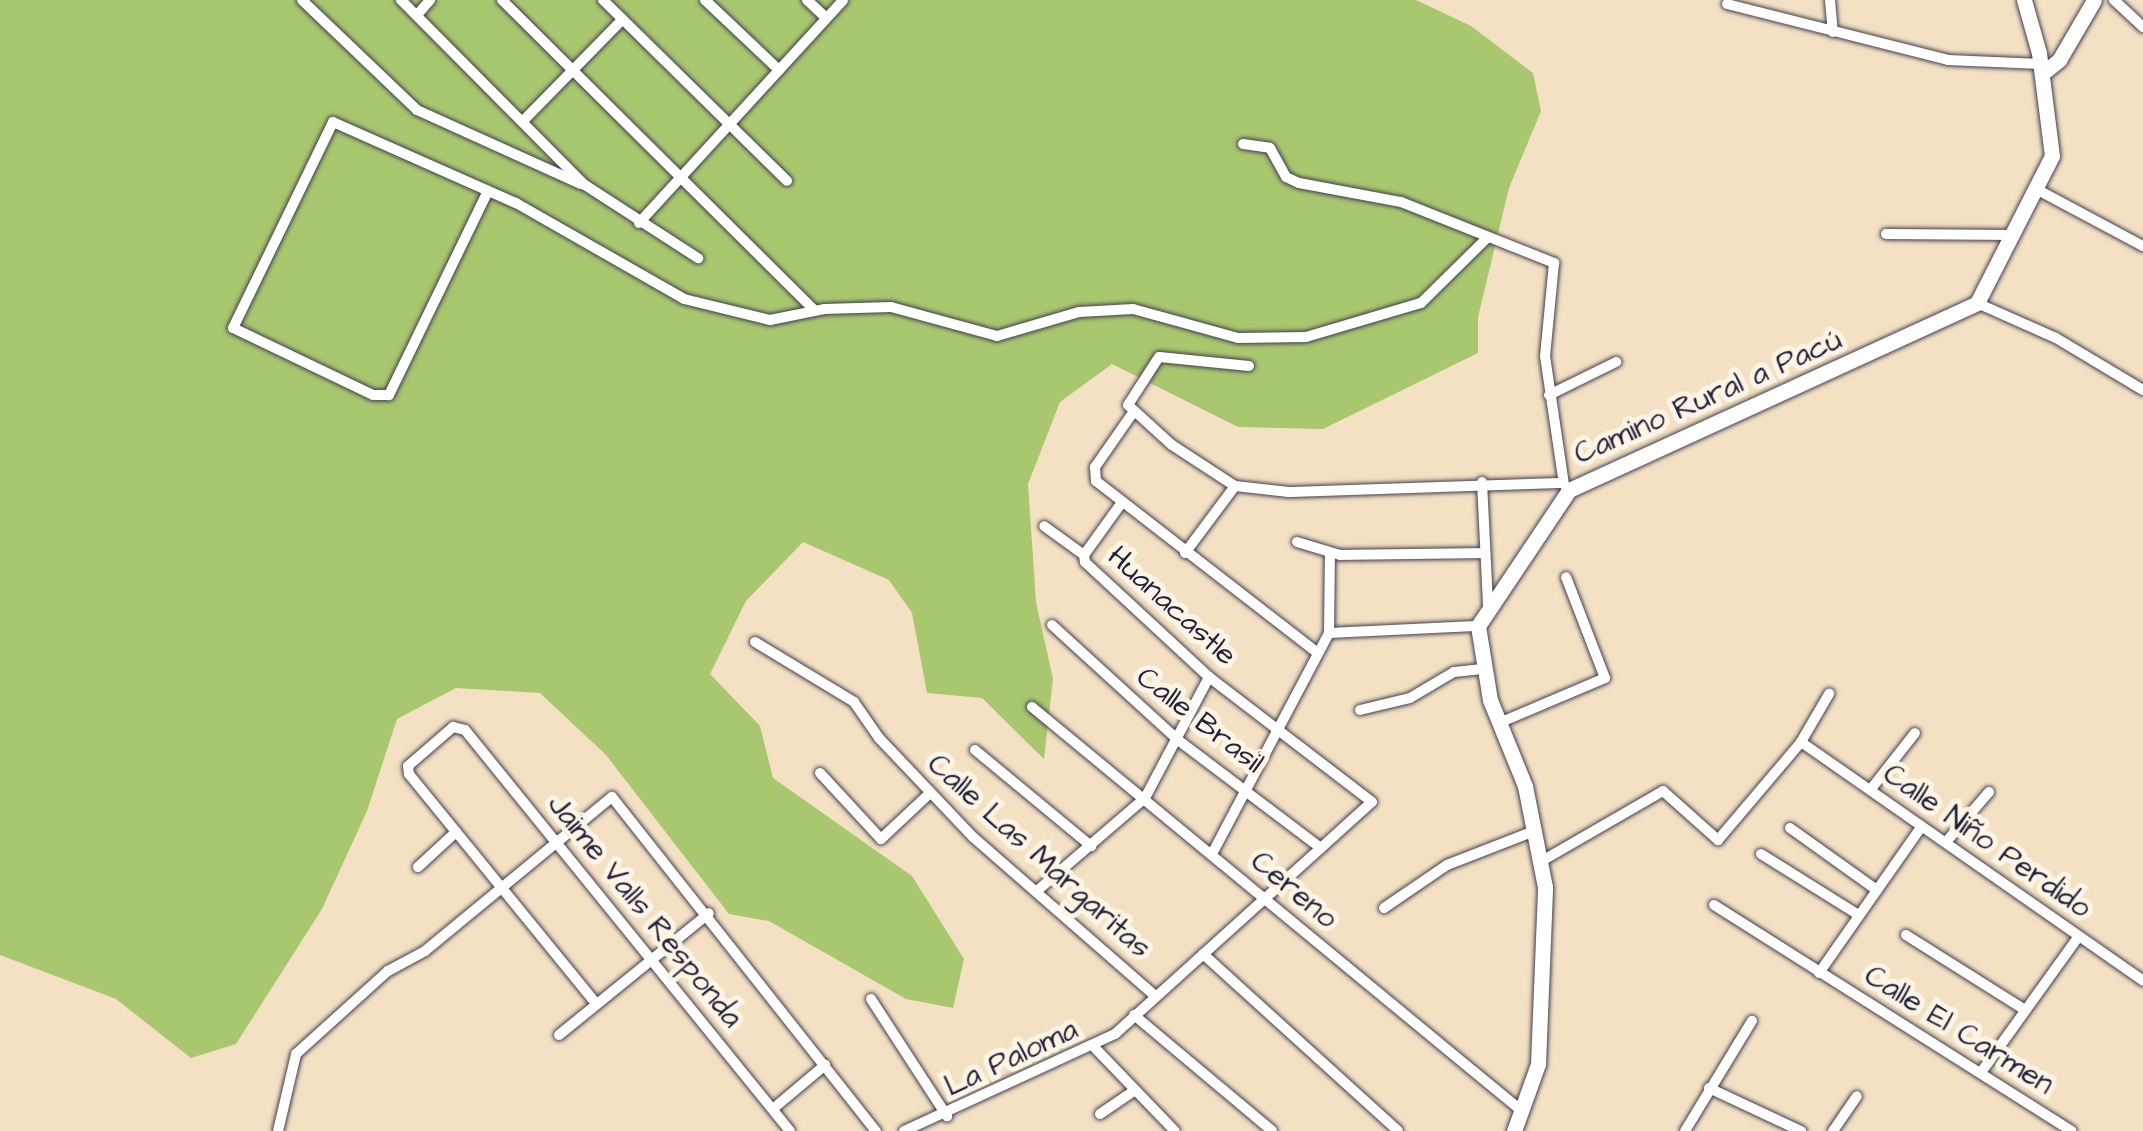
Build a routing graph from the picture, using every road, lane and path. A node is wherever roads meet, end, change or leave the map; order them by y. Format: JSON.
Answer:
{"nodes":[{"id":1,"x":302,"y":0,"type":"edge"},
{"id":2,"x":401,"y":0,"type":"edge"},
{"id":3,"x":430,"y":0,"type":"edge"},
{"id":4,"x":502,"y":0,"type":"edge"},
{"id":5,"x":603,"y":0,"type":"edge"},
{"id":6,"x":705,"y":0,"type":"edge"},
{"id":7,"x":807,"y":0,"type":"edge"},
{"id":8,"x":843,"y":0,"type":"edge"},
{"id":9,"x":1830,"y":0,"type":"edge"},
{"id":10,"x":2024,"y":0,"type":"edge"},
{"id":11,"x":2094,"y":0,"type":"edge"},
{"id":12,"x":2114,"y":0,"type":"edge"},
{"id":13,"x":1727,"y":4,"type":"dead end"},
{"id":14,"x":417,"y":15,"type":"junction"},
{"id":15,"x":826,"y":18,"type":"junction"},
{"id":16,"x":623,"y":19,"type":"junction"},
{"id":17,"x":2143,"y":27,"type":"edge"},
{"id":18,"x":1833,"y":32,"type":"junction"},
{"id":19,"x":572,"y":69,"type":"junction"},
{"id":20,"x":2042,"y":69,"type":"junction"},
{"id":21,"x":779,"y":70,"type":"junction"},
{"id":22,"x":524,"y":120,"type":"junction"},
{"id":23,"x":731,"y":123,"type":"junction"},
{"id":24,"x":1243,"y":144,"type":"dead end"},
{"id":25,"x":681,"y":176,"type":"junction"},
{"id":26,"x":787,"y":181,"type":"dead end"},
{"id":27,"x":586,"y":186,"type":"junction"},
{"id":28,"x":2038,"y":190,"type":"junction"},
{"id":29,"x":488,"y":191,"type":"junction"},
{"id":30,"x":639,"y":223,"type":"junction"},
{"id":31,"x":1886,"y":234,"type":"dead end"},
{"id":32,"x":2016,"y":235,"type":"junction"},
{"id":33,"x":1487,"y":238,"type":"junction"},
{"id":34,"x":2143,"y":246,"type":"edge"},
{"id":35,"x":698,"y":258,"type":"dead end"},
{"id":36,"x":1977,"y":304,"type":"junction"},
{"id":37,"x":815,"y":311,"type":"junction"},
{"id":38,"x":1616,"y":362,"type":"dead end"},
{"id":39,"x":1249,"y":366,"type":"dead end"},
{"id":40,"x":2143,"y":390,"type":"edge"},
{"id":41,"x":1550,"y":395,"type":"junction"},
{"id":42,"x":1132,"y":414,"type":"junction"},
{"id":43,"x":1482,"y":482,"type":"junction"},
{"id":44,"x":1235,"y":486,"type":"junction"},
{"id":45,"x":1565,"y":486,"type":"junction"},
{"id":46,"x":1120,"y":505,"type":"junction"},
{"id":47,"x":1044,"y":526,"type":"dead end"},
{"id":48,"x":1297,"y":542,"type":"dead end"},
{"id":49,"x":1185,"y":553,"type":"junction"},
{"id":50,"x":1330,"y":553,"type":"junction"},
{"id":51,"x":1482,"y":553,"type":"junction"},
{"id":52,"x":1084,"y":554,"type":"junction"},
{"id":53,"x":1566,"y":577,"type":"dead end"},
{"id":54,"x":1488,"y":605,"type":"junction"},
{"id":55,"x":1052,"y":626,"type":"dead end"},
{"id":56,"x":1478,"y":626,"type":"junction"},
{"id":57,"x":1329,"y":632,"type":"junction"},
{"id":58,"x":755,"y":642,"type":"dead end"},
{"id":59,"x":1315,"y":651,"type":"junction"},
{"id":60,"x":1485,"y":669,"type":"junction"},
{"id":61,"x":1209,"y":677,"type":"junction"},
{"id":62,"x":1829,"y":694,"type":"dead end"},
{"id":63,"x":1032,"y":706,"type":"dead end"},
{"id":64,"x":1360,"y":710,"type":"dead end"},
{"id":65,"x":1499,"y":723,"type":"junction"},
{"id":66,"x":1280,"y":727,"type":"junction"},
{"id":67,"x":1915,"y":733,"type":"dead end"},
{"id":68,"x":1178,"y":740,"type":"junction"},
{"id":69,"x":1801,"y":742,"type":"junction"},
{"id":70,"x":975,"y":750,"type":"dead end"},
{"id":71,"x":820,"y":772,"type":"dead end"},
{"id":72,"x":1247,"y":789,"type":"junction"},
{"id":73,"x":1870,"y":790,"type":"junction"},
{"id":74,"x":1989,"y":792,"type":"dead end"},
{"id":75,"x":929,"y":794,"type":"junction"},
{"id":76,"x":1145,"y":798,"type":"junction"},
{"id":77,"x":1372,"y":802,"type":"joint"},
{"id":78,"x":1922,"y":826,"type":"junction"},
{"id":79,"x":1790,"y":828,"type":"dead end"},
{"id":80,"x":1534,"y":831,"type":"junction"},
{"id":81,"x":456,"y":832,"type":"junction"},
{"id":82,"x":553,"y":840,"type":"junction"},
{"id":83,"x":1946,"y":842,"type":"junction"},
{"id":84,"x":1091,"y":846,"type":"junction"},
{"id":85,"x":1322,"y":848,"type":"junction"},
{"id":86,"x":1212,"y":854,"type":"junction"},
{"id":87,"x":1761,"y":854,"type":"dead end"},
{"id":88,"x":1540,"y":862,"type":"junction"},
{"id":89,"x":418,"y":866,"type":"dead end"},
{"id":90,"x":500,"y":884,"type":"junction"},
{"id":91,"x":1874,"y":888,"type":"junction"},
{"id":92,"x":1038,"y":890,"type":"junction"},
{"id":93,"x":1266,"y":899,"type":"junction"},
{"id":94,"x":1714,"y":905,"type":"dead end"},
{"id":95,"x":1384,"y":908,"type":"dead end"},
{"id":96,"x":709,"y":913,"type":"junction"},
{"id":97,"x":1857,"y":914,"type":"junction"},
{"id":98,"x":1906,"y":935,"type":"dead end"},
{"id":99,"x":2079,"y":936,"type":"junction"},
{"id":100,"x":1204,"y":954,"type":"junction"},
{"id":101,"x":651,"y":956,"type":"junction"},
{"id":102,"x":1820,"y":973,"type":"junction"},
{"id":103,"x":2143,"y":981,"type":"edge"},
{"id":104,"x":1153,"y":994,"type":"junction"},
{"id":105,"x":871,"y":999,"type":"dead end"},
{"id":106,"x":594,"y":1001,"type":"junction"},
{"id":107,"x":2022,"y":1008,"type":"junction"},
{"id":108,"x":1134,"y":1014,"type":"junction"},
{"id":109,"x":1752,"y":1022,"type":"dead end"},
{"id":110,"x":559,"y":1035,"type":"dead end"},
{"id":111,"x":1095,"y":1048,"type":"junction"},
{"id":112,"x":825,"y":1064,"type":"junction"},
{"id":113,"x":1982,"y":1071,"type":"junction"},
{"id":114,"x":1708,"y":1088,"type":"junction"},
{"id":115,"x":1136,"y":1090,"type":"junction"},
{"id":116,"x":1856,"y":1096,"type":"dead end"},
{"id":117,"x":774,"y":1108,"type":"junction"},
{"id":118,"x":1523,"y":1112,"type":"junction"},
{"id":119,"x":1100,"y":1114,"type":"dead end"},
{"id":120,"x":947,"y":1116,"type":"junction"},
{"id":121,"x":278,"y":1131,"type":"edge"},
{"id":122,"x":790,"y":1131,"type":"edge"},
{"id":123,"x":876,"y":1131,"type":"edge"},
{"id":124,"x":904,"y":1131,"type":"edge"},
{"id":125,"x":1175,"y":1131,"type":"edge"},
{"id":126,"x":1272,"y":1131,"type":"edge"},
{"id":127,"x":1398,"y":1131,"type":"edge"},
{"id":128,"x":1514,"y":1131,"type":"edge"},
{"id":129,"x":1686,"y":1131,"type":"edge"},
{"id":130,"x":1800,"y":1131,"type":"edge"},
{"id":131,"x":1833,"y":1131,"type":"edge"},
{"id":132,"x":2071,"y":1131,"type":"edge"}],
"edges":[{"from":1,"to":27,"type":"street"},
{"from":2,"to":14,"type":"street"},
{"from":3,"to":14,"type":"street"},
{"from":4,"to":19,"type":"street"},
{"from":5,"to":16,"type":"street"},
{"from":6,"to":21,"type":"street"},
{"from":7,"to":15,"type":"street"},
{"from":8,"to":15,"type":"street"},
{"from":9,"to":18,"type":"street"},
{"from":10,"to":20,"type":"street"},
{"from":11,"to":20,"type":"street"},
{"from":12,"to":17,"type":"street"},
{"from":13,"to":18,"type":"street"},
{"from":14,"to":22,"type":"street"},
{"from":15,"to":21,"type":"street"},
{"from":16,"to":19,"type":"street"},
{"from":16,"to":23,"type":"street"},
{"from":18,"to":20,"type":"street"},
{"from":19,"to":22,"type":"street"},
{"from":19,"to":25,"type":"street"},
{"from":20,"to":28,"type":"street"},
{"from":21,"to":23,"type":"street"},
{"from":22,"to":27,"type":"street"},
{"from":23,"to":25,"type":"street"},
{"from":23,"to":26,"type":"street"},
{"from":24,"to":33,"type":"street"},
{"from":25,"to":30,"type":"street"},
{"from":25,"to":37,"type":"street"},
{"from":27,"to":30,"type":"street"},
{"from":28,"to":32,"type":"street"},
{"from":28,"to":34,"type":"street"},
{"from":29,"to":29,"type":"street"},
{"from":29,"to":37,"type":"street"},
{"from":30,"to":35,"type":"street"},
{"from":31,"to":32,"type":"street"},
{"from":32,"to":36,"type":"street"},
{"from":33,"to":37,"type":"street"},
{"from":33,"to":41,"type":"street"},
{"from":36,"to":40,"type":"street"},
{"from":36,"to":45,"type":"street","name":"Camino Rural a Pacú"},
{"from":38,"to":41,"type":"street"},
{"from":39,"to":42,"type":"street"},
{"from":41,"to":45,"type":"street"},
{"from":42,"to":44,"type":"street"},
{"from":42,"to":46,"type":"street"},
{"from":43,"to":44,"type":"street"},
{"from":43,"to":45,"type":"street"},
{"from":43,"to":51,"type":"street"},
{"from":44,"to":49,"type":"street"},
{"from":45,"to":54,"type":"street","name":"Camino Rural a Pacú"},
{"from":46,"to":49,"type":"street"},
{"from":46,"to":52,"type":"street","name":"Huanacastle"},
{"from":47,"to":52,"type":"street"},
{"from":48,"to":50,"type":"street"},
{"from":49,"to":59,"type":"street"},
{"from":50,"to":51,"type":"street"},
{"from":50,"to":57,"type":"street"},
{"from":51,"to":54,"type":"street"},
{"from":52,"to":61,"type":"street","name":"Huanacastle"},
{"from":53,"to":65,"type":"street"},
{"from":54,"to":56,"type":"street","name":"Camino Rural a Pacú"},
{"from":55,"to":68,"type":"street","name":"Calle Brasil"},
{"from":56,"to":57,"type":"street"},
{"from":56,"to":60,"type":"street"},
{"from":57,"to":59,"type":"street"},
{"from":58,"to":75,"type":"street","name":"Calle Las Margaritas"},
{"from":59,"to":66,"type":"street"},
{"from":60,"to":64,"type":"street"},
{"from":60,"to":65,"type":"street"},
{"from":61,"to":66,"type":"street","name":"Huanacastle"},
{"from":61,"to":68,"type":"street"},
{"from":62,"to":69,"type":"street"},
{"from":63,"to":76,"type":"street","name":"Cereno"},
{"from":65,"to":80,"type":"street"},
{"from":66,"to":72,"type":"street"},
{"from":66,"to":77,"type":"street","name":"Huanacastle"},
{"from":67,"to":73,"type":"street"},
{"from":68,"to":72,"type":"street","name":"Calle Brasil"},
{"from":68,"to":76,"type":"street"},
{"from":69,"to":73,"type":"street","name":"Calle Niño Perdido"},
{"from":69,"to":88,"type":"street"},
{"from":70,"to":84,"type":"street"},
{"from":71,"to":75,"type":"street"},
{"from":72,"to":85,"type":"street","name":"Calle Brasil"},
{"from":72,"to":86,"type":"street"},
{"from":73,"to":78,"type":"street","name":"Calle Niño Perdido"},
{"from":74,"to":83,"type":"street"},
{"from":75,"to":92,"type":"street","name":"Calle Las Margaritas"},
{"from":76,"to":84,"type":"street"},
{"from":76,"to":86,"type":"street","name":"Cereno"},
{"from":77,"to":85,"type":"street","name":"La Paloma"},
{"from":78,"to":83,"type":"street","name":"Calle Niño Perdido"},
{"from":78,"to":91,"type":"street"},
{"from":79,"to":91,"type":"street"},
{"from":80,"to":88,"type":"street"},
{"from":80,"to":95,"type":"street"},
{"from":81,"to":82,"type":"street","name":"Jaime Valls Responda"},
{"from":81,"to":89,"type":"street"},
{"from":81,"to":90,"type":"street"},
{"from":82,"to":90,"type":"street"},
{"from":82,"to":96,"type":"street"},
{"from":82,"to":101,"type":"street","name":"Jaime Valls Responda"},
{"from":83,"to":99,"type":"street","name":"Calle Niño Perdido"},
{"from":84,"to":92,"type":"street"},
{"from":85,"to":93,"type":"street","name":"La Paloma"},
{"from":86,"to":93,"type":"street","name":"Cereno"},
{"from":87,"to":97,"type":"street"},
{"from":88,"to":118,"type":"street"},
{"from":90,"to":106,"type":"street"},
{"from":90,"to":121,"type":"street"},
{"from":91,"to":97,"type":"street"},
{"from":92,"to":104,"type":"street","name":"Calle Las Margaritas"},
{"from":93,"to":100,"type":"street","name":"La Paloma"},
{"from":93,"to":118,"type":"street","name":"Cereno"},
{"from":94,"to":102,"type":"street","name":"Calle El Carmen"},
{"from":96,"to":101,"type":"street"},
{"from":96,"to":112,"type":"street"},
{"from":97,"to":102,"type":"street"},
{"from":98,"to":107,"type":"street"},
{"from":99,"to":103,"type":"street","name":"Calle Niño Perdido"},
{"from":99,"to":107,"type":"street"},
{"from":100,"to":104,"type":"street","name":"La Paloma"},
{"from":100,"to":127,"type":"street"},
{"from":101,"to":106,"type":"street"},
{"from":101,"to":117,"type":"street","name":"Jaime Valls Responda"},
{"from":102,"to":113,"type":"street","name":"Calle El Carmen"},
{"from":104,"to":108,"type":"street","name":"La Paloma"},
{"from":105,"to":120,"type":"street"},
{"from":106,"to":110,"type":"street"},
{"from":107,"to":113,"type":"street"},
{"from":108,"to":111,"type":"street","name":"La Paloma"},
{"from":108,"to":126,"type":"street"},
{"from":109,"to":114,"type":"street"},
{"from":111,"to":115,"type":"street"},
{"from":111,"to":120,"type":"street","name":"La Paloma"},
{"from":112,"to":117,"type":"street"},
{"from":112,"to":123,"type":"street"},
{"from":113,"to":132,"type":"street","name":"Calle El Carmen"},
{"from":114,"to":129,"type":"street"},
{"from":114,"to":130,"type":"street"},
{"from":115,"to":119,"type":"street"},
{"from":115,"to":125,"type":"street"},
{"from":116,"to":131,"type":"street"},
{"from":117,"to":122,"type":"street","name":"Jaime Valls Responda"},
{"from":118,"to":128,"type":"street"},
{"from":120,"to":124,"type":"street","name":"La Paloma"}]}
